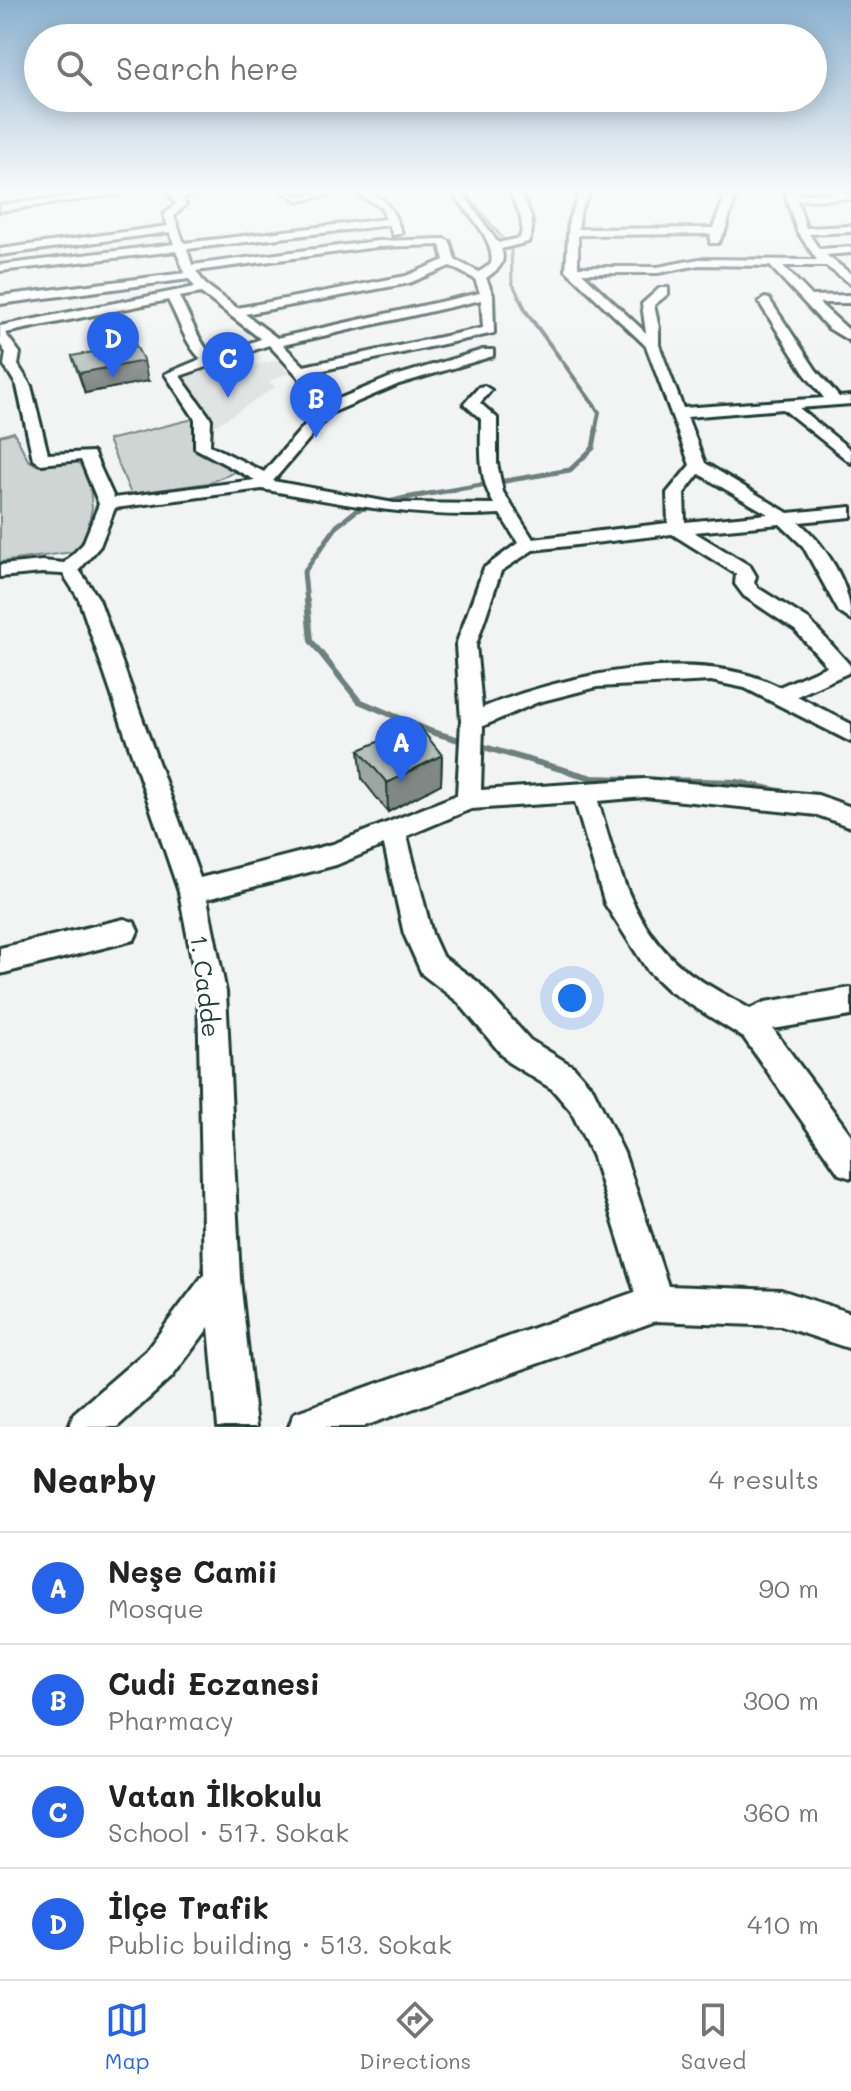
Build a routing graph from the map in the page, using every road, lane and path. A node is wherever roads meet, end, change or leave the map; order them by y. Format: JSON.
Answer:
{"nodes":[{"id":1,"x":81,"y":258,"type":"edge"},
{"id":2,"x":184,"y":258,"type":"edge"},
{"id":3,"x":292,"y":258,"type":"edge"},
{"id":4,"x":449,"y":258,"type":"edge"},
{"id":5,"x":496,"y":258,"type":"edge"},
{"id":6,"x":572,"y":258,"type":"edge"},
{"id":7,"x":702,"y":258,"type":"edge"},
{"id":8,"x":821,"y":258,"type":"edge"},
{"id":9,"x":450,"y":262,"type":"junction"},
{"id":10,"x":699,"y":262,"type":"junction"},
{"id":11,"x":773,"y":262,"type":"junction"},
{"id":12,"x":827,"y":263,"type":"junction"},
{"id":13,"x":0,"y":268,"type":"edge"},
{"id":14,"x":572,"y":270,"type":"junction"},
{"id":15,"x":190,"y":272,"type":"junction"},
{"id":16,"x":480,"y":277,"type":"junction"},
{"id":17,"x":851,"y":280,"type":"edge"},
{"id":18,"x":203,"y":289,"type":"junction"},
{"id":19,"x":664,"y":291,"type":"dead end"},
{"id":20,"x":172,"y":295,"type":"junction"},
{"id":21,"x":487,"y":295,"type":"junction"},
{"id":22,"x":851,"y":299,"type":"edge"},
{"id":23,"x":0,"y":300,"type":"edge"},
{"id":24,"x":811,"y":300,"type":"junction"},
{"id":25,"x":765,"y":302,"type":"dead end"},
{"id":26,"x":235,"y":312,"type":"junction"},
{"id":27,"x":0,"y":334,"type":"edge"},
{"id":28,"x":851,"y":338,"type":"edge"},
{"id":29,"x":273,"y":341,"type":"junction"},
{"id":30,"x":652,"y":345,"type":"junction"},
{"id":31,"x":488,"y":353,"type":"dead end"},
{"id":32,"x":209,"y":360,"type":"junction"},
{"id":33,"x":301,"y":371,"type":"junction"},
{"id":34,"x":20,"y":378,"type":"junction"},
{"id":35,"x":0,"y":383,"type":"edge"},
{"id":36,"x":484,"y":390,"type":"dead end"},
{"id":37,"x":843,"y":401,"type":"edge"},
{"id":38,"x":785,"y":404,"type":"junction"},
{"id":39,"x":326,"y":410,"type":"junction"},
{"id":40,"x":676,"y":413,"type":"junction"},
{"id":41,"x":851,"y":458,"type":"edge"},
{"id":42,"x":698,"y":466,"type":"junction"},
{"id":43,"x":264,"y":481,"type":"junction"},
{"id":44,"x":108,"y":504,"type":"junction"},
{"id":45,"x":506,"y":508,"type":"junction"},
{"id":46,"x":851,"y":512,"type":"edge"},
{"id":47,"x":788,"y":518,"type":"junction"},
{"id":48,"x":677,"y":529,"type":"junction"},
{"id":49,"x":528,"y":545,"type":"junction"},
{"id":50,"x":69,"y":569,"type":"junction"},
{"id":51,"x":0,"y":571,"type":"edge"},
{"id":52,"x":851,"y":614,"type":"edge"},
{"id":53,"x":780,"y":695,"type":"junction"},
{"id":54,"x":472,"y":721,"type":"junction"},
{"id":55,"x":851,"y":734,"type":"edge"},
{"id":56,"x":584,"y":792,"type":"junction"},
{"id":57,"x":469,"y":800,"type":"junction"},
{"id":58,"x":851,"y":817,"type":"edge"},
{"id":59,"x":393,"y":831,"type":"junction"},
{"id":60,"x":192,"y":892,"type":"junction"},
{"id":61,"x":124,"y":931,"type":"dead end"},
{"id":62,"x":0,"y":961,"type":"edge"},
{"id":63,"x":851,"y":1002,"type":"edge"},
{"id":64,"x":754,"y":1028,"type":"junction"},
{"id":65,"x":851,"y":1162,"type":"edge"},
{"id":66,"x":222,"y":1279,"type":"junction"},
{"id":67,"x":656,"y":1303,"type":"junction"},
{"id":68,"x":851,"y":1331,"type":"edge"},
{"id":69,"x":88,"y":1427,"type":"edge"},
{"id":70,"x":237,"y":1427,"type":"edge"},
{"id":71,"x":308,"y":1427,"type":"edge"}],
"edges":[{"from":1,"to":13,"type":"street"},
{"from":2,"to":15,"type":"street"},
{"from":3,"to":15,"type":"street"},
{"from":4,"to":9,"type":"street"},
{"from":5,"to":16,"type":"street"},
{"from":6,"to":14,"type":"street"},
{"from":7,"to":10,"type":"street"},
{"from":8,"to":12,"type":"street"},
{"from":9,"to":16,"type":"street"},
{"from":9,"to":26,"type":"street"},
{"from":10,"to":11,"type":"street"},
{"from":10,"to":14,"type":"street"},
{"from":11,"to":12,"type":"street"},
{"from":11,"to":24,"type":"street"},
{"from":12,"to":17,"type":"street"},
{"from":14,"to":30,"type":"street"},
{"from":15,"to":18,"type":"street"},
{"from":15,"to":23,"type":"street"},
{"from":16,"to":21,"type":"street"},
{"from":18,"to":20,"type":"street"},
{"from":18,"to":26,"type":"street"},
{"from":19,"to":30,"type":"street"},
{"from":20,"to":27,"type":"street"},
{"from":20,"to":32,"type":"street"},
{"from":21,"to":29,"type":"street"},
{"from":21,"to":33,"type":"street"},
{"from":22,"to":24,"type":"street"},
{"from":24,"to":28,"type":"street"},
{"from":25,"to":37,"type":"street"},
{"from":26,"to":29,"type":"street"},
{"from":27,"to":34,"type":"street"},
{"from":29,"to":32,"type":"street"},
{"from":29,"to":33,"type":"street"},
{"from":30,"to":40,"type":"street"},
{"from":31,"to":39,"type":"street"},
{"from":32,"to":43,"type":"street"},
{"from":33,"to":39,"type":"street"},
{"from":34,"to":35,"type":"street"},
{"from":34,"to":44,"type":"street"},
{"from":36,"to":45,"type":"street"},
{"from":37,"to":38,"type":"street"},
{"from":38,"to":40,"type":"street"},
{"from":38,"to":41,"type":"street"},
{"from":39,"to":43,"type":"street"},
{"from":40,"to":42,"type":"street"},
{"from":42,"to":47,"type":"street"},
{"from":42,"to":48,"type":"street"},
{"from":43,"to":44,"type":"street"},
{"from":43,"to":45,"type":"street"},
{"from":44,"to":50,"type":"street"},
{"from":45,"to":49,"type":"street"},
{"from":46,"to":47,"type":"street"},
{"from":47,"to":48,"type":"street"},
{"from":47,"to":52,"type":"street"},
{"from":48,"to":49,"type":"street"},
{"from":48,"to":53,"type":"street"},
{"from":49,"to":54,"type":"street"},
{"from":50,"to":51,"type":"street"},
{"from":50,"to":60,"type":"street","name":"1. Cadde"},
{"from":53,"to":54,"type":"street"},
{"from":53,"to":55,"type":"street"},
{"from":54,"to":57,"type":"street"},
{"from":56,"to":57,"type":"street"},
{"from":56,"to":58,"type":"street"},
{"from":56,"to":64,"type":"street"},
{"from":57,"to":59,"type":"street"},
{"from":59,"to":60,"type":"street"},
{"from":59,"to":67,"type":"street"},
{"from":60,"to":66,"type":"street","name":"1. Cadde"},
{"from":61,"to":62,"type":"street"},
{"from":63,"to":64,"type":"street"},
{"from":64,"to":65,"type":"street"},
{"from":66,"to":69,"type":"street"},
{"from":66,"to":70,"type":"street","name":"1. Cadde"},
{"from":67,"to":68,"type":"street"},
{"from":67,"to":71,"type":"street"}]}
